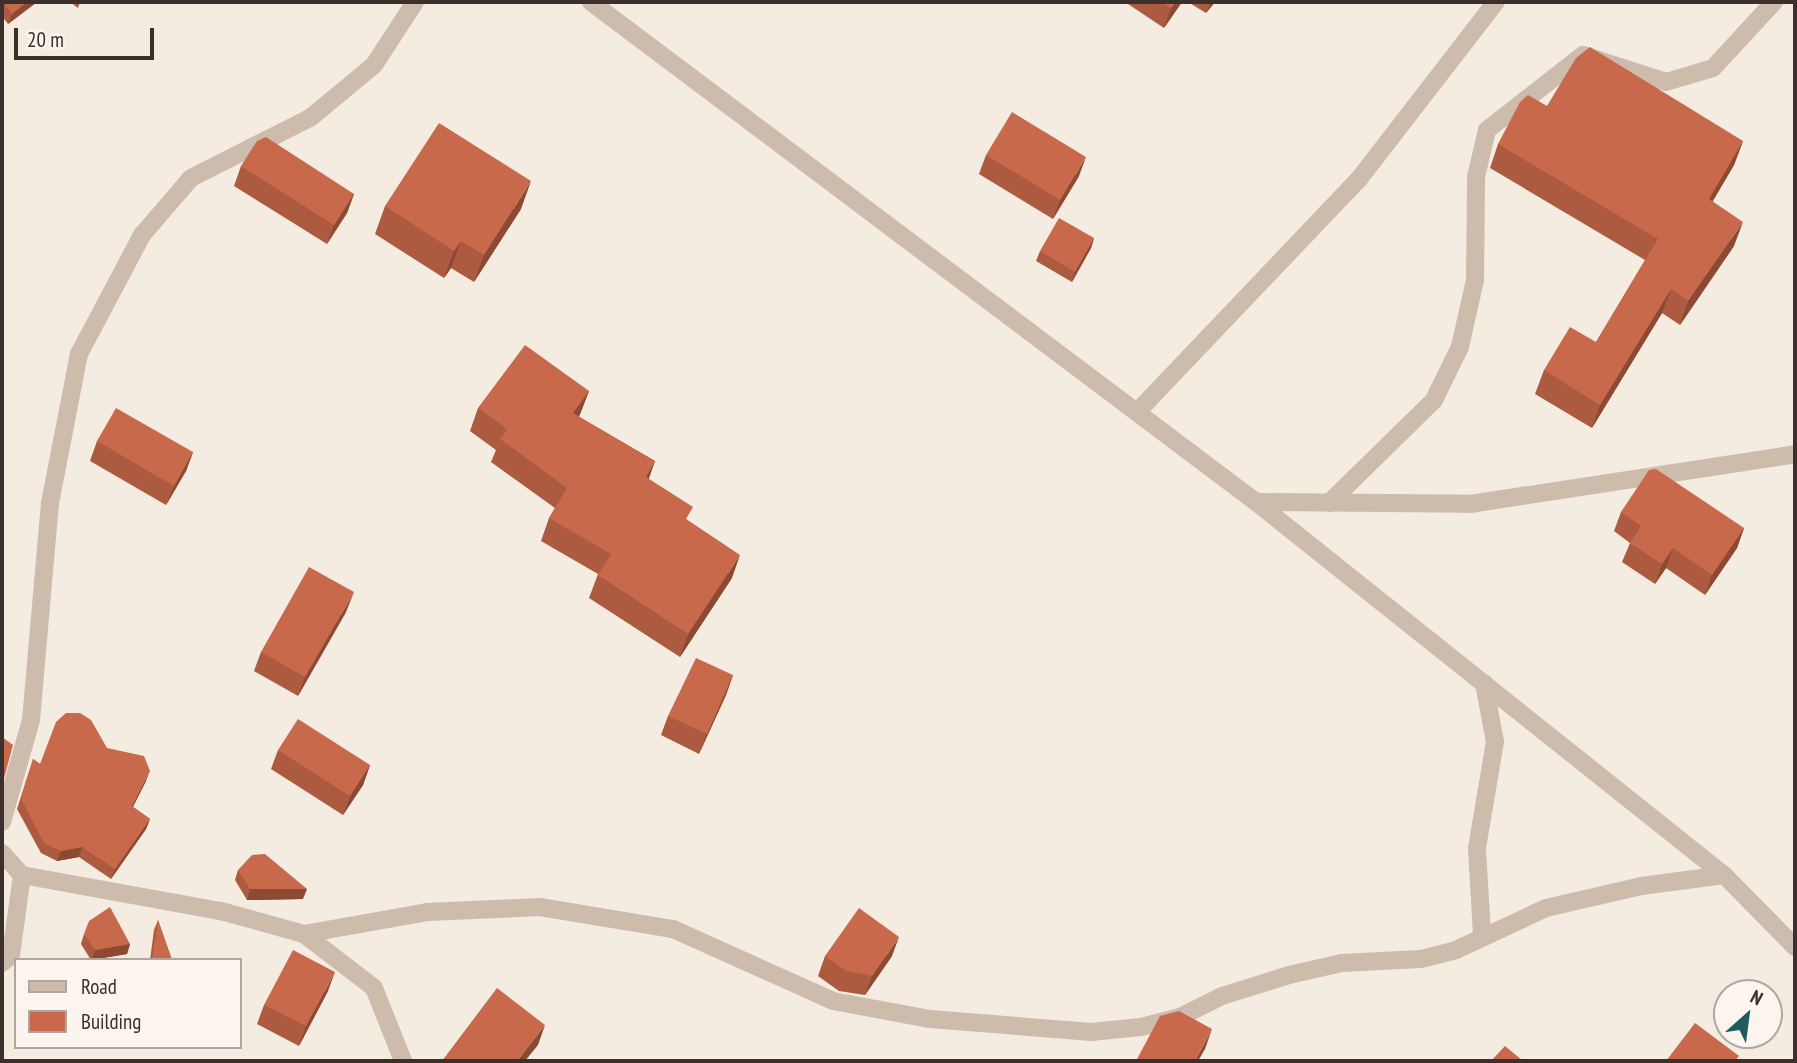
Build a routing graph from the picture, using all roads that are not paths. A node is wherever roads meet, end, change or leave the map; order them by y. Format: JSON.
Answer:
{"nodes":[{"id":1,"x":415,"y":2,"type":"edge"},
{"id":2,"x":591,"y":2,"type":"edge"},
{"id":3,"x":1496,"y":2,"type":"edge"},
{"id":4,"x":1774,"y":2,"type":"edge"},
{"id":5,"x":1139,"y":411,"type":"junction"},
{"id":6,"x":1795,"y":454,"type":"edge"},
{"id":7,"x":1256,"y":502,"type":"junction"},
{"id":8,"x":1329,"y":503,"type":"junction"},
{"id":9,"x":1484,"y":683,"type":"junction"},
{"id":10,"x":2,"y":822,"type":"edge"},
{"id":11,"x":2,"y":853,"type":"edge"},
{"id":12,"x":22,"y":875,"type":"junction"},
{"id":13,"x":1724,"y":875,"type":"junction"},
{"id":14,"x":304,"y":934,"type":"junction"},
{"id":15,"x":1482,"y":935,"type":"junction"},
{"id":16,"x":1795,"y":947,"type":"edge"},
{"id":17,"x":2,"y":963,"type":"edge"},
{"id":18,"x":403,"y":1061,"type":"edge"}],
"edges":[{"from":1,"to":10,"type":"street"},
{"from":2,"to":5,"type":"street"},
{"from":3,"to":5,"type":"street"},
{"from":4,"to":8,"type":"street"},
{"from":5,"to":7,"type":"street"},
{"from":6,"to":8,"type":"street"},
{"from":7,"to":8,"type":"street"},
{"from":7,"to":9,"type":"street"},
{"from":9,"to":13,"type":"street"},
{"from":9,"to":15,"type":"street"},
{"from":11,"to":12,"type":"street"},
{"from":12,"to":14,"type":"street"},
{"from":12,"to":17,"type":"street"},
{"from":13,"to":15,"type":"street"},
{"from":13,"to":16,"type":"street"},
{"from":14,"to":15,"type":"street"},
{"from":14,"to":18,"type":"street"}]}
